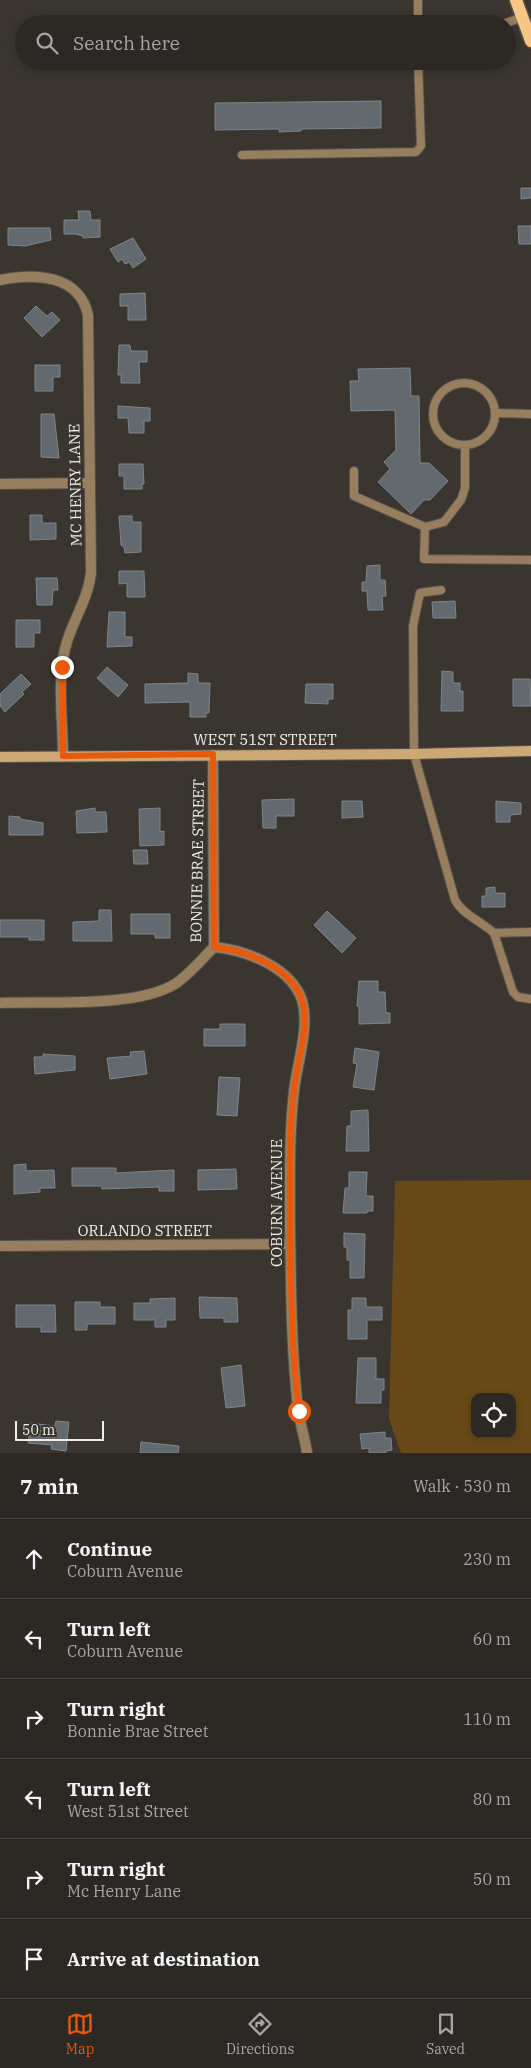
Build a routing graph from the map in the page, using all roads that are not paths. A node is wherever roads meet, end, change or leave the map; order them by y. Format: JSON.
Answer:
{"nodes":[{"id":1,"x":418,"y":0,"type":"edge"},
{"id":2,"x":516,"y":0,"type":"edge"},
{"id":3,"x":418,"y":15,"type":"edge"},
{"id":4,"x":522,"y":17,"type":"junction"},
{"id":5,"x":516,"y":19,"type":"edge"},
{"id":6,"x":531,"y":40,"type":"edge"},
{"id":7,"x":418,"y":70,"type":"edge"},
{"id":8,"x":242,"y":155,"type":"dead end"},
{"id":9,"x":0,"y":280,"type":"edge"},
{"id":10,"x":495,"y":413,"type":"junction"},
{"id":11,"x":531,"y":414,"type":"edge"},
{"id":12,"x":465,"y":445,"type":"junction"},
{"id":13,"x":354,"y":470,"type":"dead end"},
{"id":14,"x":90,"y":483,"type":"junction"},
{"id":15,"x":0,"y":484,"type":"edge"},
{"id":16,"x":425,"y":527,"type":"junction"},
{"id":17,"x":531,"y":560,"type":"edge"},
{"id":18,"x":441,"y":590,"type":"dead end"},
{"id":19,"x":531,"y":751,"type":"edge"},
{"id":20,"x":213,"y":754,"type":"junction"},
{"id":21,"x":414,"y":754,"type":"junction"},
{"id":22,"x":63,"y":756,"type":"junction"},
{"id":23,"x":0,"y":757,"type":"edge"},
{"id":24,"x":531,"y":932,"type":"edge"},
{"id":25,"x":494,"y":933,"type":"junction"},
{"id":26,"x":214,"y":947,"type":"junction"},
{"id":27,"x":531,"y":999,"type":"edge"},
{"id":28,"x":0,"y":1003,"type":"edge"},
{"id":29,"x":290,"y":1244,"type":"junction"},
{"id":30,"x":0,"y":1246,"type":"edge"},
{"id":31,"x":307,"y":1453,"type":"edge"}],
"edges":[{"from":1,"to":3,"type":"lane"},
{"from":2,"to":4,"type":"main road"},
{"from":4,"to":5,"type":"lane"},
{"from":4,"to":6,"type":"main road"},
{"from":7,"to":8,"type":"lane"},
{"from":9,"to":14,"type":"street","name":"MC HENRY LANE"},
{"from":10,"to":11,"type":"lane"},
{"from":10,"to":12,"type":"lane"},
{"from":10,"to":12,"type":"lane"},
{"from":12,"to":16,"type":"lane"},
{"from":13,"to":16,"type":"lane"},
{"from":14,"to":15,"type":"street"},
{"from":14,"to":22,"type":"street","name":"MC HENRY LANE"},
{"from":16,"to":17,"type":"lane"},
{"from":18,"to":21,"type":"lane"},
{"from":19,"to":21,"type":"street","name":"WEST 51ST STREET"},
{"from":20,"to":21,"type":"street","name":"WEST 51ST STREET"},
{"from":20,"to":22,"type":"street","name":"WEST 51ST STREET"},
{"from":20,"to":26,"type":"street","name":"BONNIE BRAE STREET"},
{"from":21,"to":25,"type":"lane"},
{"from":22,"to":23,"type":"street","name":"WEST 51ST STREET"},
{"from":24,"to":25,"type":"lane"},
{"from":25,"to":27,"type":"lane"},
{"from":26,"to":28,"type":"street","name":"BONNIE BRAE STREET"},
{"from":26,"to":29,"type":"street","name":"COBURN AVENUE"},
{"from":29,"to":30,"type":"street","name":"ORLANDO STREET"},
{"from":29,"to":31,"type":"street","name":"COBURN AVENUE"}]}
